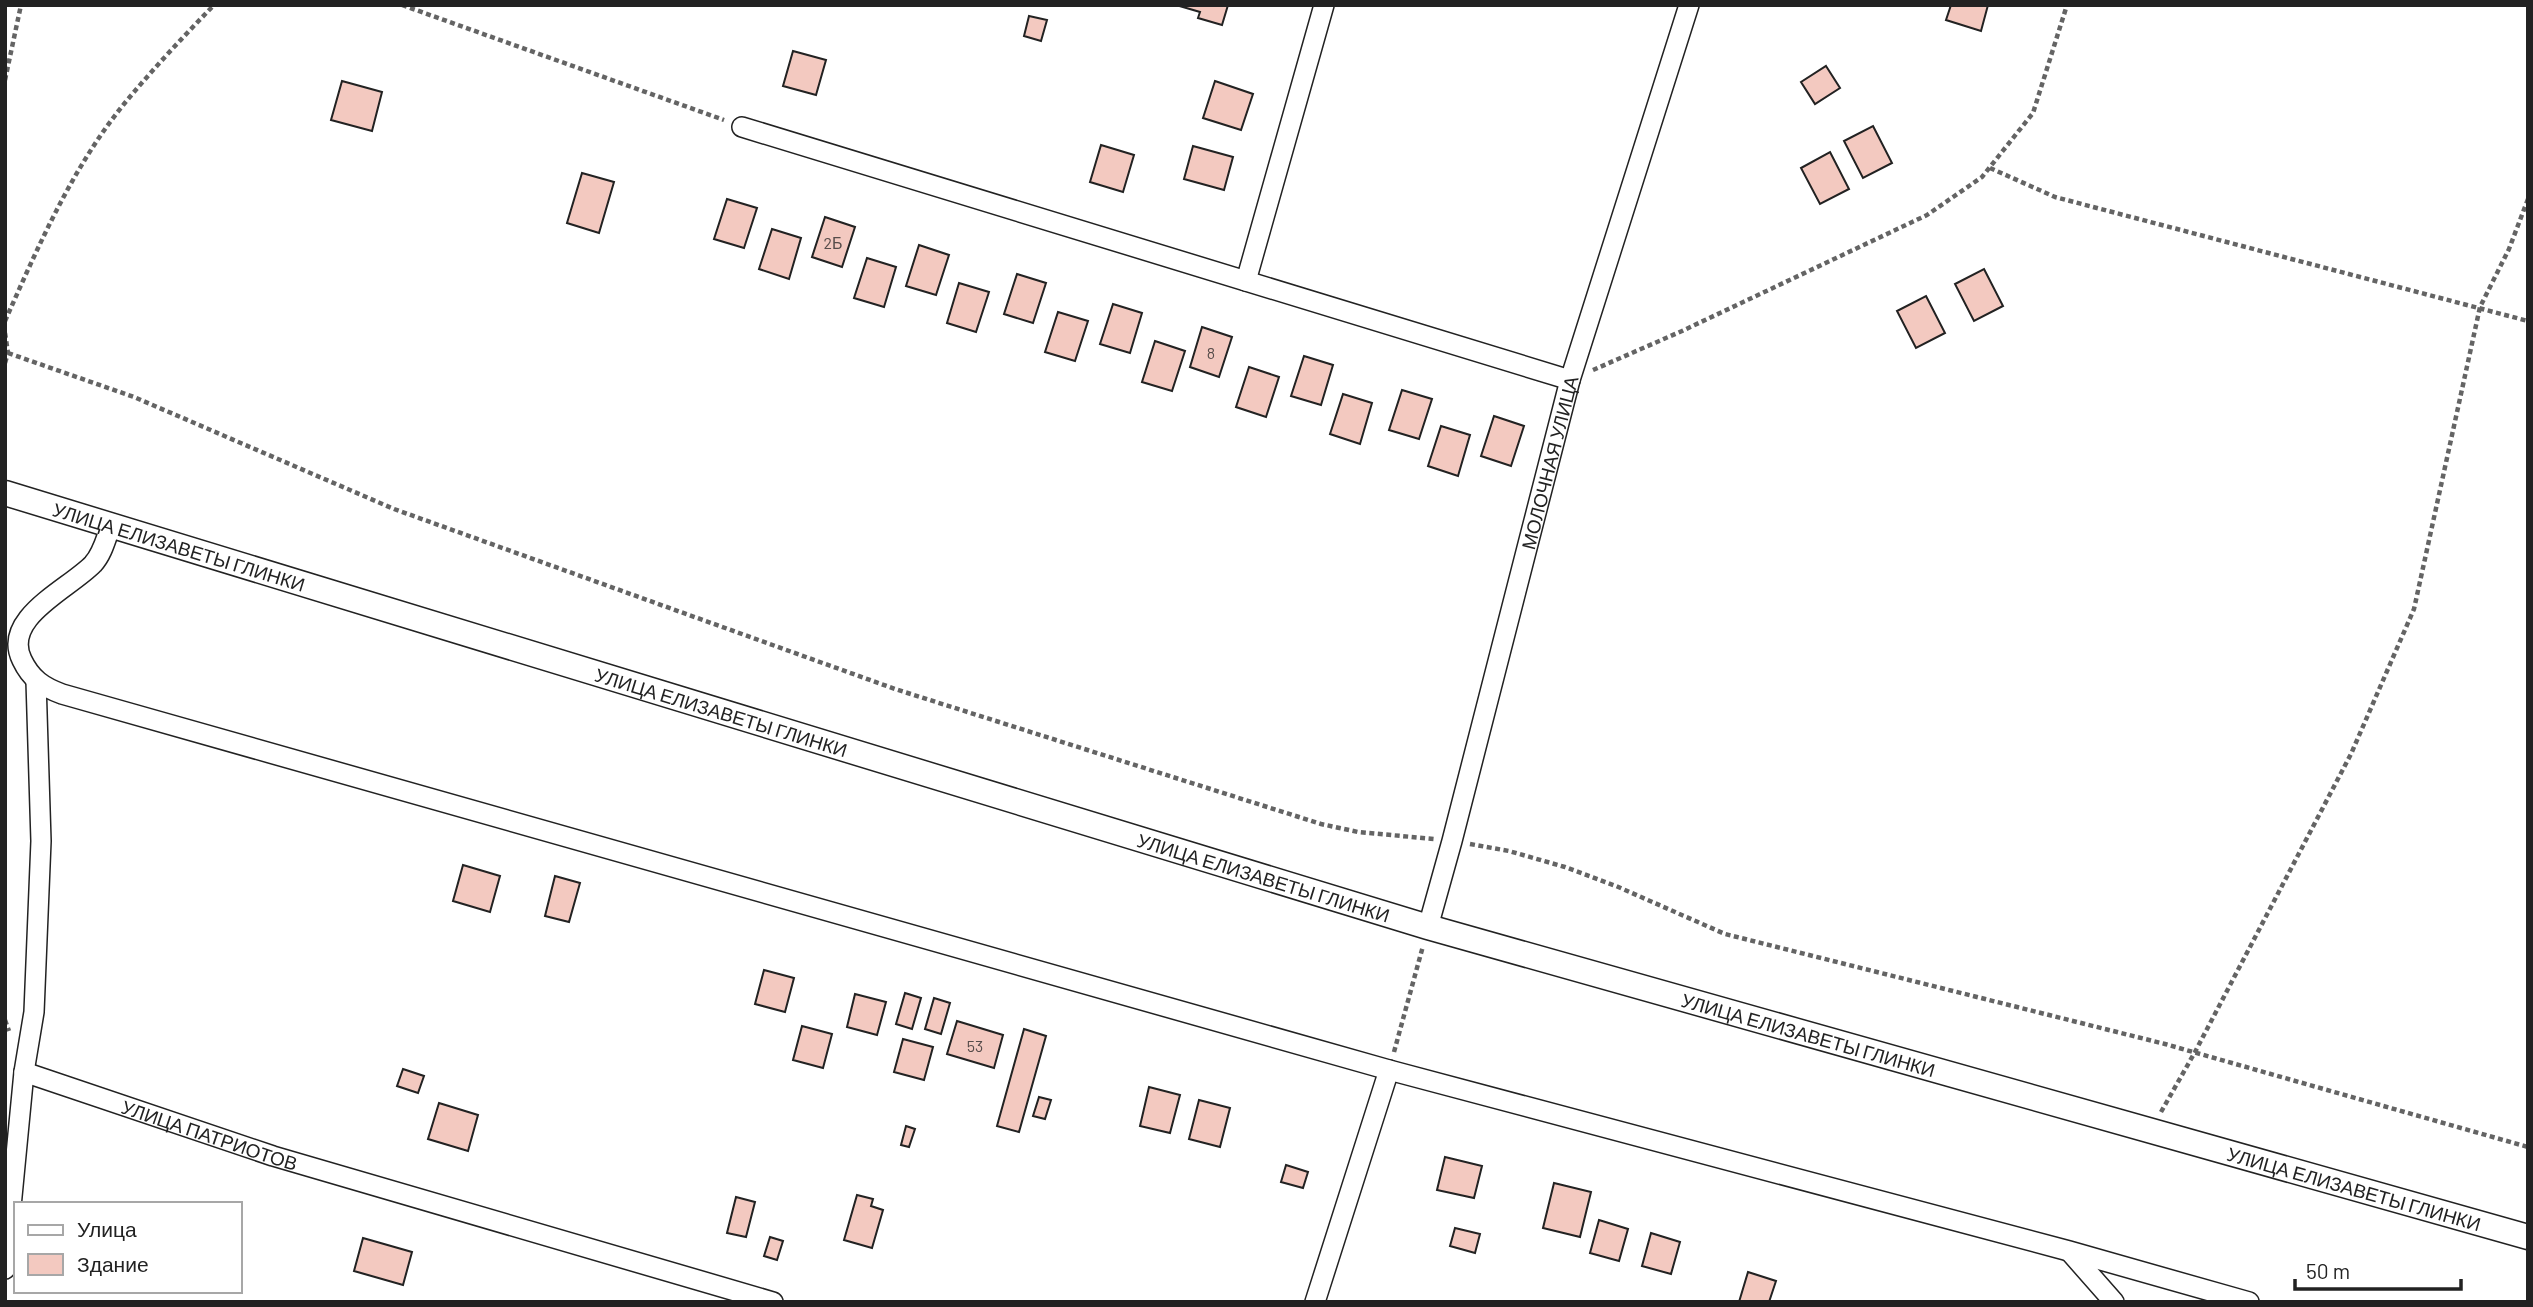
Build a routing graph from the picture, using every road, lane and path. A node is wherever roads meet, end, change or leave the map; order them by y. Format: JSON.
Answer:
{"nodes":[{"id":1,"x":21,"y":5,"type":"edge"},
{"id":2,"x":214,"y":5,"type":"edge"},
{"id":3,"x":402,"y":5,"type":"edge"},
{"id":4,"x":1324,"y":5,"type":"edge"},
{"id":5,"x":1689,"y":5,"type":"edge"},
{"id":6,"x":2067,"y":5,"type":"edge"},
{"id":7,"x":5,"y":80,"type":"edge"},
{"id":8,"x":742,"y":127,"type":"joint"},
{"id":9,"x":1990,"y":168,"type":"junction"},
{"id":10,"x":2528,"y":199,"type":"edge"},
{"id":11,"x":1246,"y":281,"type":"junction"},
{"id":12,"x":2480,"y":307,"type":"junction"},
{"id":13,"x":5,"y":321,"type":"edge"},
{"id":14,"x":2528,"y":321,"type":"edge"},
{"id":15,"x":5,"y":333,"type":"edge"},
{"id":16,"x":8,"y":353,"type":"junction"},
{"id":17,"x":5,"y":363,"type":"edge"},
{"id":18,"x":1570,"y":380,"type":"junction"},
{"id":19,"x":5,"y":493,"type":"edge"},
{"id":20,"x":111,"y":525,"type":"junction"},
{"id":21,"x":36,"y":681,"type":"junction"},
{"id":22,"x":1452,"y":841,"type":"junction"},
{"id":23,"x":1428,"y":927,"type":"junction"},
{"id":24,"x":2195,"y":1052,"type":"junction"},
{"id":25,"x":1389,"y":1070,"type":"junction"},
{"id":26,"x":24,"y":1072,"type":"junction"},
{"id":27,"x":2150,"y":1131,"type":"junction"},
{"id":28,"x":2528,"y":1147,"type":"edge"},
{"id":29,"x":2528,"y":1237,"type":"edge"},
{"id":30,"x":2069,"y":1251,"type":"junction"},
{"id":31,"x":5,"y":1269,"type":"edge"},
{"id":32,"x":773,"y":1302,"type":"edge"},
{"id":33,"x":1315,"y":1302,"type":"edge"},
{"id":34,"x":2114,"y":1302,"type":"edge"},
{"id":35,"x":2249,"y":1302,"type":"edge"}],
"edges":[{"from":1,"to":7,"type":"path"},
{"from":2,"to":13,"type":"path"},
{"from":3,"to":8,"type":"path"},
{"from":4,"to":11,"type":"street"},
{"from":5,"to":18,"type":"street","name":"МОЛОЧНАЯ УЛИЦА"},
{"from":6,"to":9,"type":"path"},
{"from":8,"to":11,"type":"street"},
{"from":9,"to":12,"type":"path"},
{"from":9,"to":18,"type":"path"},
{"from":10,"to":12,"type":"path"},
{"from":11,"to":18,"type":"street"},
{"from":12,"to":14,"type":"path"},
{"from":12,"to":24,"type":"path"},
{"from":15,"to":16,"type":"path"},
{"from":16,"to":17,"type":"path"},
{"from":16,"to":22,"type":"path"},
{"from":18,"to":22,"type":"street","name":"МОЛОЧНАЯ УЛИЦА"},
{"from":19,"to":20,"type":"street","name":"УЛИЦА ЕЛИЗАВЕТЫ ГЛИНКИ"},
{"from":20,"to":21,"type":"street"},
{"from":20,"to":23,"type":"street","name":"УЛИЦА ЕЛИЗАВЕТЫ ГЛИНКИ"},
{"from":21,"to":25,"type":"street"},
{"from":21,"to":26,"type":"street"},
{"from":22,"to":23,"type":"street","name":"МОЛОЧНАЯ УЛИЦА"},
{"from":22,"to":24,"type":"path"},
{"from":23,"to":25,"type":"path"},
{"from":23,"to":27,"type":"street","name":"УЛИЦА ЕЛИЗАВЕТЫ ГЛИНКИ"},
{"from":24,"to":27,"type":"path"},
{"from":24,"to":28,"type":"path"},
{"from":25,"to":30,"type":"street"},
{"from":25,"to":33,"type":"street"},
{"from":26,"to":31,"type":"street"},
{"from":26,"to":32,"type":"street","name":"УЛИЦА ПАТРИОТОВ"},
{"from":27,"to":29,"type":"street","name":"УЛИЦА ЕЛИЗАВЕТЫ ГЛИНКИ"},
{"from":30,"to":34,"type":"street"},
{"from":30,"to":35,"type":"street"}]}
